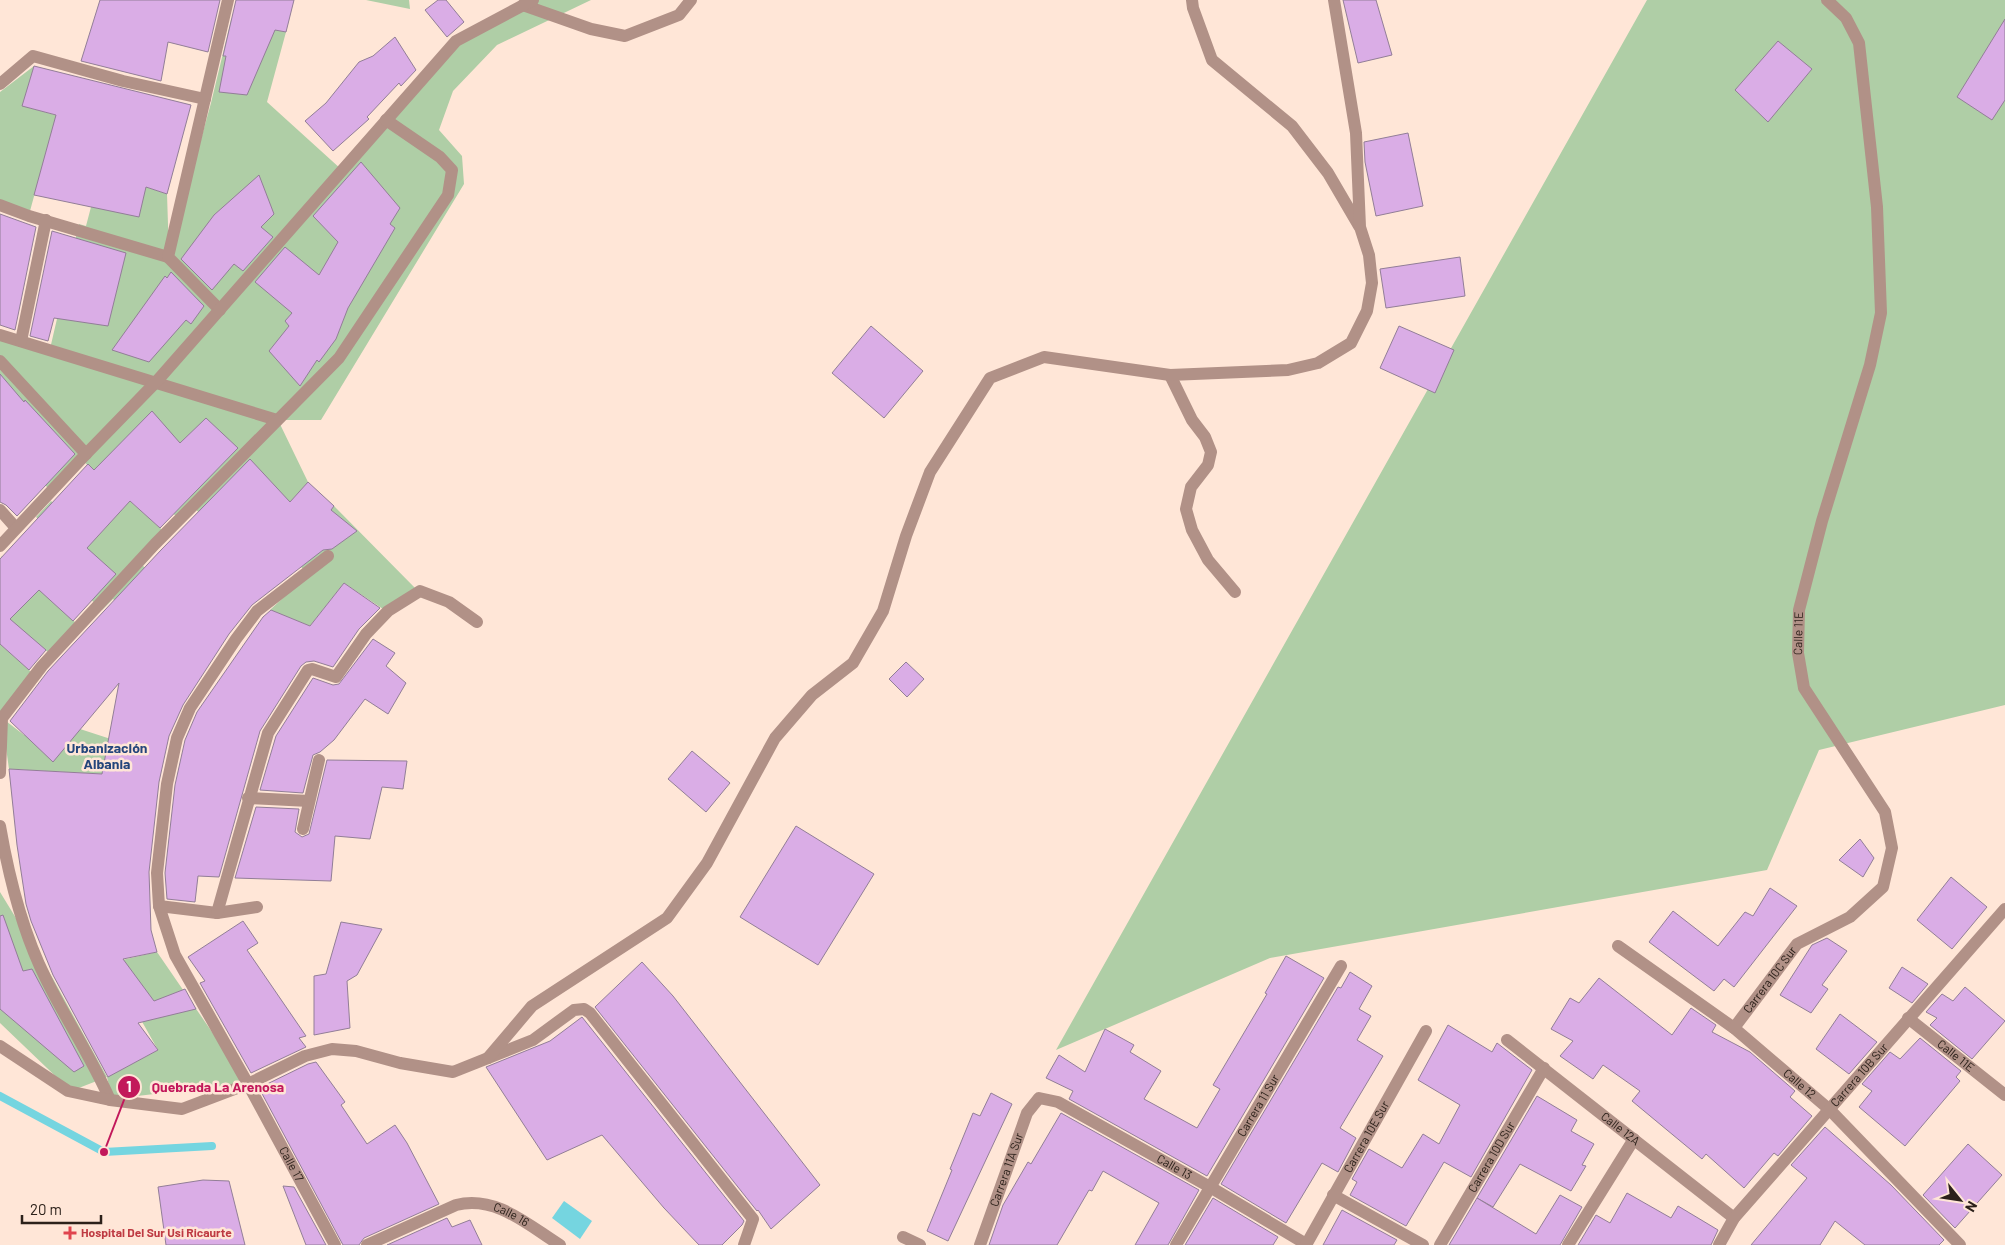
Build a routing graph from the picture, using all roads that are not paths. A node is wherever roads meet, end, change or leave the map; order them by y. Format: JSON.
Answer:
{"nodes":[{"id":1,"x":228,"y":0,"type":"edge"},
{"id":2,"x":691,"y":0,"type":"edge"},
{"id":3,"x":1192,"y":0,"type":"edge"},
{"id":4,"x":1334,"y":0,"type":"edge"},
{"id":5,"x":1827,"y":0,"type":"edge"},
{"id":6,"x":528,"y":3,"type":"edge"},
{"id":7,"x":0,"y":84,"type":"edge"},
{"id":8,"x":205,"y":99,"type":"junction"},
{"id":9,"x":386,"y":120,"type":"junction"},
{"id":10,"x":0,"y":205,"type":"edge"},
{"id":11,"x":46,"y":220,"type":"junction"},
{"id":12,"x":1360,"y":228,"type":"junction"},
{"id":13,"x":168,"y":258,"type":"junction"},
{"id":14,"x":220,"y":310,"type":"junction"},
{"id":15,"x":0,"y":334,"type":"edge"},
{"id":16,"x":21,"y":341,"type":"junction"},
{"id":17,"x":0,"y":361,"type":"edge"},
{"id":18,"x":1170,"y":375,"type":"junction"},
{"id":19,"x":156,"y":382,"type":"junction"},
{"id":20,"x":277,"y":420,"type":"junction"},
{"id":21,"x":86,"y":454,"type":"junction"},
{"id":22,"x":0,"y":510,"type":"edge"},
{"id":23,"x":16,"y":528,"type":"junction"},
{"id":24,"x":0,"y":546,"type":"edge"},
{"id":25,"x":328,"y":556,"type":"dead end"},
{"id":26,"x":1235,"y":592,"type":"dead end"},
{"id":27,"x":477,"y":622,"type":"dead end"},
{"id":28,"x":1,"y":718,"type":"edge"},
{"id":29,"x":319,"y":760,"type":"dead end"},
{"id":30,"x":0,"y":773,"type":"edge"},
{"id":31,"x":248,"y":798,"type":"junction"},
{"id":32,"x":309,"y":801,"type":"junction"},
{"id":33,"x":0,"y":826,"type":"edge"},
{"id":34,"x":303,"y":829,"type":"dead end"},
{"id":35,"x":1883,"y":887,"type":"joint"},
{"id":36,"x":159,"y":906,"type":"junction"},
{"id":37,"x":257,"y":907,"type":"dead end"},
{"id":38,"x":2005,"y":909,"type":"edge"},
{"id":39,"x":217,"y":913,"type":"junction"},
{"id":40,"x":1618,"y":946,"type":"dead end"},
{"id":41,"x":1341,"y":966,"type":"dead end"},
{"id":42,"x":1908,"y":1018,"type":"junction"},
{"id":43,"x":1734,"y":1028,"type":"junction"},
{"id":44,"x":1426,"y":1031,"type":"dead end"},
{"id":45,"x":1507,"y":1040,"type":"dead end"},
{"id":46,"x":0,"y":1046,"type":"edge"},
{"id":47,"x":488,"y":1058,"type":"junction"},
{"id":48,"x":1544,"y":1068,"type":"junction"},
{"id":49,"x":248,"y":1084,"type":"junction"},
{"id":50,"x":2005,"y":1095,"type":"edge"},
{"id":51,"x":1039,"y":1098,"type":"joint"},
{"id":52,"x":110,"y":1100,"type":"junction"},
{"id":53,"x":1830,"y":1110,"type":"junction"},
{"id":54,"x":1634,"y":1139,"type":"junction"},
{"id":55,"x":1210,"y":1187,"type":"junction"},
{"id":56,"x":1333,"y":1195,"type":"junction"},
{"id":57,"x":1734,"y":1218,"type":"junction"},
{"id":58,"x":903,"y":1237,"type":"dead end"},
{"id":59,"x":1306,"y":1244,"type":"edge"},
{"id":60,"x":335,"y":1245,"type":"edge"},
{"id":61,"x":367,"y":1245,"type":"edge"},
{"id":62,"x":560,"y":1245,"type":"edge"},
{"id":63,"x":744,"y":1245,"type":"edge"},
{"id":64,"x":920,"y":1245,"type":"edge"},
{"id":65,"x":980,"y":1245,"type":"edge"},
{"id":66,"x":1176,"y":1245,"type":"edge"},
{"id":67,"x":1423,"y":1245,"type":"edge"},
{"id":68,"x":1440,"y":1245,"type":"edge"},
{"id":69,"x":1568,"y":1245,"type":"edge"},
{"id":70,"x":1719,"y":1245,"type":"edge"},
{"id":71,"x":1960,"y":1245,"type":"edge"}],
"edges":[{"from":1,"to":8,"type":"street"},
{"from":2,"to":6,"type":"street"},
{"from":3,"to":12,"type":"street"},
{"from":4,"to":12,"type":"street"},
{"from":5,"to":35,"type":"street","name":"Calle 11E"},
{"from":6,"to":9,"type":"street"},
{"from":7,"to":8,"type":"street"},
{"from":8,"to":13,"type":"street"},
{"from":9,"to":14,"type":"street"},
{"from":9,"to":20,"type":"street"},
{"from":10,"to":11,"type":"street"},
{"from":11,"to":13,"type":"street"},
{"from":11,"to":16,"type":"street"},
{"from":12,"to":18,"type":"street"},
{"from":13,"to":14,"type":"street"},
{"from":14,"to":19,"type":"street"},
{"from":15,"to":16,"type":"street"},
{"from":16,"to":19,"type":"street"},
{"from":17,"to":21,"type":"street"},
{"from":18,"to":26,"type":"street"},
{"from":18,"to":47,"type":"street"},
{"from":19,"to":20,"type":"street"},
{"from":19,"to":21,"type":"street"},
{"from":20,"to":28,"type":"street"},
{"from":21,"to":23,"type":"street"},
{"from":22,"to":23,"type":"street"},
{"from":23,"to":24,"type":"street"},
{"from":25,"to":36,"type":"street","name":"Calle 17"},
{"from":27,"to":31,"type":"street"},
{"from":28,"to":30,"type":"street"},
{"from":29,"to":32,"type":"street"},
{"from":31,"to":32,"type":"street"},
{"from":31,"to":39,"type":"street"},
{"from":32,"to":34,"type":"street"},
{"from":33,"to":52,"type":"street"},
{"from":35,"to":43,"type":"street","name":"Carrera 10C Sur"},
{"from":36,"to":39,"type":"street"},
{"from":36,"to":49,"type":"street","name":"Calle 17"},
{"from":37,"to":39,"type":"street"},
{"from":38,"to":42,"type":"street","name":"Carrera 10B Sur"},
{"from":40,"to":43,"type":"street","name":"Calle 12"},
{"from":41,"to":55,"type":"street","name":"Carrera 11 Sur"},
{"from":42,"to":50,"type":"street","name":"Calle 11E"},
{"from":42,"to":53,"type":"street","name":"Carrera 10B Sur"},
{"from":43,"to":53,"type":"street","name":"Calle 12"},
{"from":44,"to":56,"type":"street","name":"Carrera 10E Sur"},
{"from":45,"to":48,"type":"street","name":"Calle 12A"},
{"from":46,"to":52,"type":"street"},
{"from":47,"to":49,"type":"street"},
{"from":47,"to":63,"type":"street"},
{"from":48,"to":54,"type":"street","name":"Calle 12A"},
{"from":48,"to":68,"type":"street","name":"Carrera 10D Sur"},
{"from":49,"to":52,"type":"street"},
{"from":49,"to":60,"type":"street","name":"Calle 17"},
{"from":51,"to":55,"type":"street","name":"Calle 13"},
{"from":51,"to":65,"type":"street","name":"Carrera 11A Sur"},
{"from":53,"to":57,"type":"street","name":"Carrera 10B Sur"},
{"from":53,"to":71,"type":"street","name":"Calle 12"},
{"from":54,"to":57,"type":"street","name":"Calle 12A"},
{"from":54,"to":69,"type":"street"},
{"from":55,"to":59,"type":"street","name":"Calle 13"},
{"from":55,"to":66,"type":"street","name":"Carrera 11 Sur"},
{"from":56,"to":59,"type":"street","name":"Carrera 10E Sur"},
{"from":56,"to":67,"type":"street"},
{"from":57,"to":70,"type":"street","name":"Carrera 10B Sur"},
{"from":58,"to":64,"type":"street"},
{"from":61,"to":62,"type":"street","name":"Calle 16"}]}
